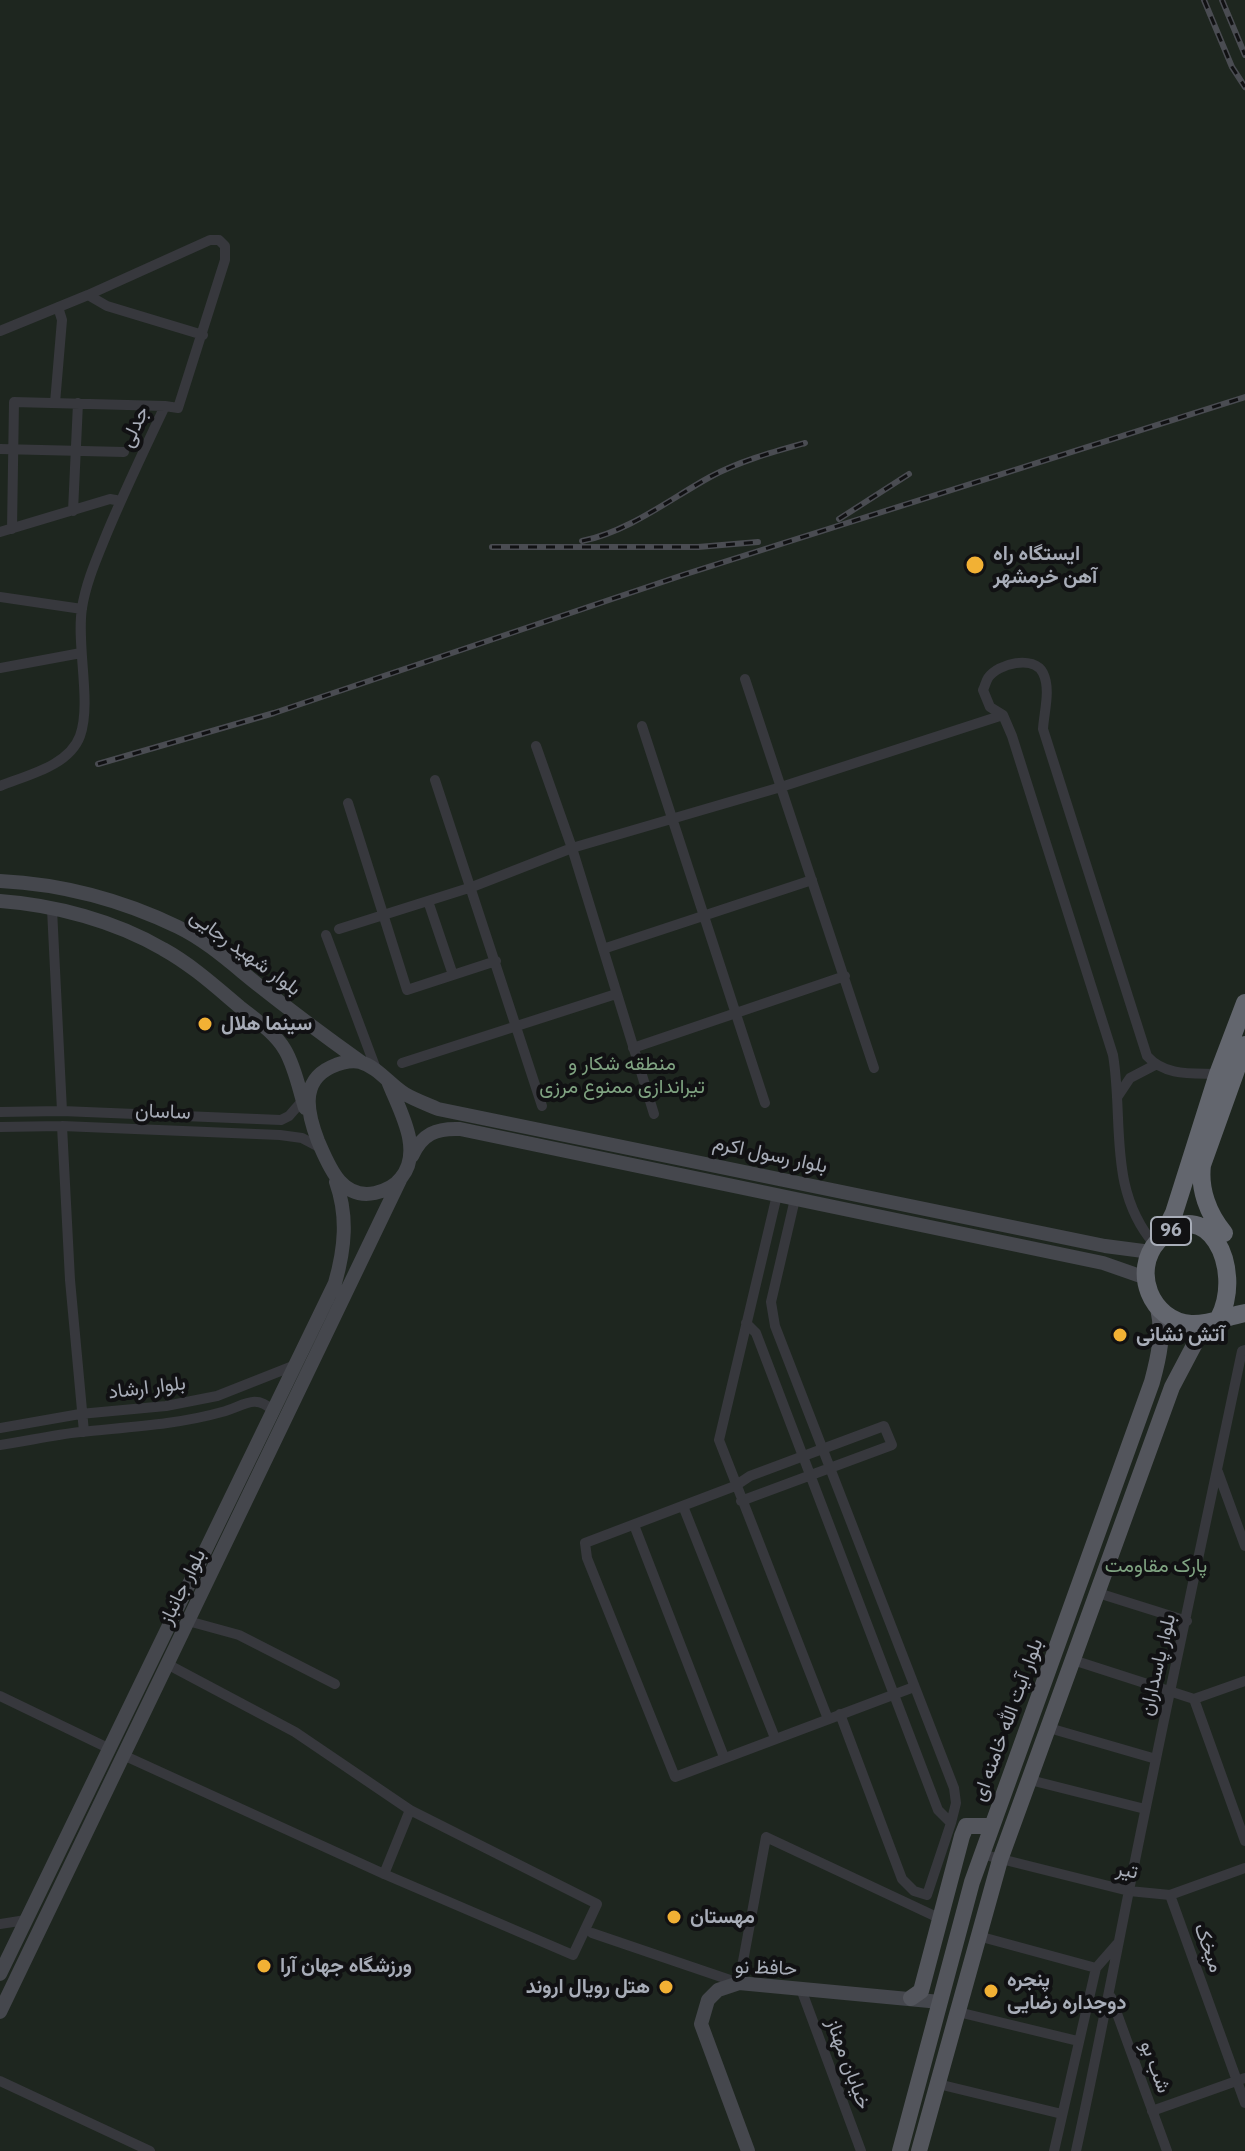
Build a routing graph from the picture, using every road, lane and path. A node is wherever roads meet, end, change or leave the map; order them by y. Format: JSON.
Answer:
{"nodes":[{"id":1,"x":88,"y":295,"type":"junction"},
{"id":2,"x":58,"y":307,"type":"junction"},
{"id":3,"x":0,"y":331,"type":"edge"},
{"id":4,"x":203,"y":335,"type":"junction"},
{"id":5,"x":55,"y":403,"type":"junction"},
{"id":6,"x":78,"y":403,"type":"junction"},
{"id":7,"x":165,"y":406,"type":"junction"},
{"id":8,"x":0,"y":449,"type":"edge"},
{"id":9,"x":14,"y":450,"type":"junction"},
{"id":10,"x":76,"y":451,"type":"junction"},
{"id":11,"x":124,"y":452,"type":"dead end"},
{"id":12,"x":121,"y":501,"type":"junction"},
{"id":13,"x":73,"y":511,"type":"junction"},
{"id":14,"x":12,"y":529,"type":"junction"},
{"id":15,"x":0,"y":532,"type":"edge"},
{"id":16,"x":0,"y":597,"type":"edge"},
{"id":17,"x":82,"y":609,"type":"junction"},
{"id":18,"x":81,"y":653,"type":"junction"},
{"id":19,"x":0,"y":668,"type":"edge"},
{"id":20,"x":745,"y":679,"type":"dead end"},
{"id":21,"x":1003,"y":715,"type":"junction"},
{"id":22,"x":642,"y":726,"type":"dead end"},
{"id":23,"x":536,"y":746,"type":"dead end"},
{"id":24,"x":435,"y":780,"type":"dead end"},
{"id":25,"x":0,"y":786,"type":"edge"},
{"id":26,"x":781,"y":787,"type":"junction"},
{"id":27,"x":348,"y":803,"type":"dead end"},
{"id":28,"x":673,"y":819,"type":"junction"},
{"id":29,"x":572,"y":848,"type":"junction"},
{"id":30,"x":812,"y":880,"type":"junction"},
{"id":31,"x":0,"y":881,"type":"edge"},
{"id":32,"x":472,"y":887,"type":"junction"},
{"id":33,"x":0,"y":901,"type":"edge"},
{"id":34,"x":428,"y":901,"type":"junction"},
{"id":35,"x":52,"y":909,"type":"junction"},
{"id":36,"x":384,"y":915,"type":"junction"},
{"id":37,"x":704,"y":916,"type":"junction"},
{"id":38,"x":339,"y":929,"type":"dead end"},
{"id":39,"x":326,"y":935,"type":"dead end"},
{"id":40,"x":603,"y":949,"type":"junction"},
{"id":41,"x":496,"y":961,"type":"junction"},
{"id":42,"x":453,"y":975,"type":"junction"},
{"id":43,"x":845,"y":976,"type":"junction"},
{"id":44,"x":616,"y":994,"type":"junction"},
{"id":45,"x":276,"y":999,"type":"junction"},
{"id":46,"x":1245,"y":1003,"type":"edge"},
{"id":47,"x":736,"y":1013,"type":"junction"},
{"id":48,"x":257,"y":1021,"type":"junction"},
{"id":49,"x":518,"y":1028,"type":"junction"},
{"id":50,"x":1245,"y":1045,"type":"edge"},
{"id":51,"x":633,"y":1048,"type":"junction"},
{"id":52,"x":361,"y":1062,"type":"junction"},
{"id":53,"x":402,"y":1063,"type":"dead end"},
{"id":54,"x":1155,"y":1065,"type":"junction"},
{"id":55,"x":874,"y":1068,"type":"dead end"},
{"id":56,"x":1218,"y":1074,"type":"junction"},
{"id":57,"x":382,"y":1076,"type":"junction"},
{"id":58,"x":1118,"y":1097,"type":"junction"},
{"id":59,"x":303,"y":1100,"type":"junction"},
{"id":60,"x":765,"y":1103,"type":"dead end"},
{"id":61,"x":542,"y":1106,"type":"dead end"},
{"id":62,"x":62,"y":1111,"type":"junction"},
{"id":63,"x":0,"y":1112,"type":"edge"},
{"id":64,"x":654,"y":1114,"type":"dead end"},
{"id":65,"x":309,"y":1119,"type":"junction"},
{"id":66,"x":62,"y":1126,"type":"junction"},
{"id":67,"x":0,"y":1127,"type":"edge"},
{"id":68,"x":321,"y":1148,"type":"junction"},
{"id":69,"x":410,"y":1160,"type":"junction"},
{"id":70,"x":759,"y":1175,"type":"junction"},
{"id":71,"x":335,"y":1178,"type":"junction"},
{"id":72,"x":401,"y":1178,"type":"junction"},
{"id":73,"x":755,"y":1190,"type":"junction"},
{"id":74,"x":777,"y":1195,"type":"junction"},
{"id":75,"x":795,"y":1199,"type":"junction"},
{"id":76,"x":768,"y":1230,"type":"junction"},
{"id":77,"x":787,"y":1234,"type":"junction"},
{"id":78,"x":1226,"y":1235,"type":"junction"},
{"id":79,"x":1156,"y":1245,"type":"junction"},
{"id":80,"x":1146,"y":1278,"type":"junction"},
{"id":81,"x":1158,"y":1308,"type":"junction"},
{"id":82,"x":1231,"y":1317,"type":"edge"},
{"id":83,"x":746,"y":1323,"type":"junction"},
{"id":84,"x":775,"y":1326,"type":"junction"},
{"id":85,"x":756,"y":1333,"type":"junction"},
{"id":86,"x":1245,"y":1350,"type":"edge"},
{"id":87,"x":293,"y":1366,"type":"junction"},
{"id":88,"x":272,"y":1410,"type":"junction"},
{"id":89,"x":80,"y":1414,"type":"junction"},
{"id":90,"x":0,"y":1428,"type":"edge"},
{"id":91,"x":84,"y":1432,"type":"junction"},
{"id":92,"x":0,"y":1445,"type":"edge"},
{"id":93,"x":821,"y":1450,"type":"junction"},
{"id":94,"x":803,"y":1456,"type":"junction"},
{"id":95,"x":828,"y":1469,"type":"junction"},
{"id":96,"x":1217,"y":1470,"type":"junction"},
{"id":97,"x":811,"y":1476,"type":"junction"},
{"id":98,"x":735,"y":1486,"type":"junction"},
{"id":99,"x":741,"y":1501,"type":"junction"},
{"id":100,"x":683,"y":1506,"type":"junction"},
{"id":101,"x":634,"y":1525,"type":"junction"},
{"id":102,"x":1245,"y":1546,"type":"edge"},
{"id":103,"x":873,"y":1583,"type":"junction"},
{"id":104,"x":855,"y":1590,"type":"junction"},
{"id":105,"x":1098,"y":1593,"type":"junction"},
{"id":106,"x":188,"y":1621,"type":"junction"},
{"id":107,"x":1187,"y":1621,"type":"junction"},
{"id":108,"x":1073,"y":1660,"type":"junction"},
{"id":109,"x":167,"y":1664,"type":"junction"},
{"id":110,"x":1245,"y":1681,"type":"edge"},
{"id":111,"x":335,"y":1684,"type":"dead end"},
{"id":112,"x":914,"y":1687,"type":"junction"},
{"id":113,"x":1170,"y":1691,"type":"junction"},
{"id":114,"x":895,"y":1694,"type":"junction"},
{"id":115,"x":0,"y":1696,"type":"edge"},
{"id":116,"x":1194,"y":1699,"type":"junction"},
{"id":117,"x":840,"y":1714,"type":"junction"},
{"id":118,"x":828,"y":1719,"type":"junction"},
{"id":119,"x":1049,"y":1728,"type":"junction"},
{"id":120,"x":775,"y":1738,"type":"junction"},
{"id":121,"x":108,"y":1748,"type":"junction"},
{"id":122,"x":123,"y":1755,"type":"junction"},
{"id":123,"x":724,"y":1757,"type":"junction"},
{"id":124,"x":1156,"y":1759,"type":"junction"},
{"id":125,"x":1030,"y":1780,"type":"junction"},
{"id":126,"x":1145,"y":1809,"type":"junction"},
{"id":127,"x":410,"y":1810,"type":"junction"},
{"id":128,"x":951,"y":1823,"type":"junction"},
{"id":129,"x":990,"y":1826,"type":"junction"},
{"id":130,"x":1245,"y":1841,"type":"edge"},
{"id":131,"x":981,"y":1854,"type":"junction"},
{"id":132,"x":1000,"y":1860,"type":"junction"},
{"id":133,"x":1245,"y":1868,"type":"edge"},
{"id":134,"x":384,"y":1874,"type":"junction"},
{"id":135,"x":1129,"y":1891,"type":"junction"},
{"id":136,"x":1170,"y":1895,"type":"junction"},
{"id":137,"x":941,"y":1919,"type":"junction"},
{"id":138,"x":26,"y":1920,"type":"junction"},
{"id":139,"x":0,"y":1924,"type":"edge"},
{"id":140,"x":592,"y":1933,"type":"dead end"},
{"id":141,"x":978,"y":1936,"type":"junction"},
{"id":142,"x":1118,"y":1942,"type":"junction"},
{"id":143,"x":1096,"y":1968,"type":"junction"},
{"id":144,"x":0,"y":1974,"type":"edge"},
{"id":145,"x":739,"y":1983,"type":"junction"},
{"id":146,"x":801,"y":1989,"type":"junction"},
{"id":147,"x":1110,"y":1995,"type":"junction"},
{"id":148,"x":911,"y":1998,"type":"junction"},
{"id":149,"x":940,"y":2002,"type":"junction"},
{"id":150,"x":0,"y":2012,"type":"edge"},
{"id":151,"x":958,"y":2012,"type":"junction"},
{"id":152,"x":1078,"y":2041,"type":"junction"},
{"id":153,"x":1241,"y":2079,"type":"edge"},
{"id":154,"x":0,"y":2081,"type":"edge"},
{"id":155,"x":938,"y":2084,"type":"junction"},
{"id":156,"x":1245,"y":2103,"type":"edge"},
{"id":157,"x":1152,"y":2111,"type":"junction"},
{"id":158,"x":1062,"y":2114,"type":"junction"},
{"id":159,"x":150,"y":2151,"type":"edge"},
{"id":160,"x":748,"y":2151,"type":"edge"},
{"id":161,"x":861,"y":2151,"type":"edge"},
{"id":162,"x":900,"y":2151,"type":"edge"},
{"id":163,"x":919,"y":2151,"type":"edge"},
{"id":164,"x":1054,"y":2151,"type":"edge"},
{"id":165,"x":1076,"y":2151,"type":"edge"},
{"id":166,"x":1167,"y":2151,"type":"edge"}],
"edges":[{"from":1,"to":2,"type":"street","name":"جدلی"},
{"from":1,"to":4,"type":"street"},
{"from":1,"to":4,"type":"street","name":"جدلی"},
{"from":2,"to":3,"type":"street","name":"جدلی"},
{"from":2,"to":5,"type":"street"},
{"from":4,"to":7,"type":"street","name":"جدلی"},
{"from":5,"to":6,"type":"street"},
{"from":5,"to":9,"type":"street"},
{"from":6,"to":7,"type":"street"},
{"from":6,"to":10,"type":"street"},
{"from":7,"to":12,"type":"street","name":"جدلی"},
{"from":8,"to":9,"type":"street"},
{"from":9,"to":10,"type":"street"},
{"from":9,"to":14,"type":"street"},
{"from":10,"to":11,"type":"street"},
{"from":10,"to":13,"type":"street"},
{"from":12,"to":13,"type":"street"},
{"from":12,"to":17,"type":"street","name":"جدلی"},
{"from":13,"to":14,"type":"street"},
{"from":14,"to":15,"type":"street"},
{"from":16,"to":17,"type":"street"},
{"from":17,"to":18,"type":"street","name":"جدلی"},
{"from":18,"to":19,"type":"street"},
{"from":18,"to":25,"type":"street","name":"جدلی"},
{"from":20,"to":26,"type":"street"},
{"from":21,"to":26,"type":"street"},
{"from":21,"to":54,"type":"street"},
{"from":21,"to":58,"type":"street"},
{"from":22,"to":28,"type":"street"},
{"from":23,"to":29,"type":"street"},
{"from":24,"to":32,"type":"street"},
{"from":26,"to":28,"type":"street"},
{"from":26,"to":30,"type":"street"},
{"from":27,"to":36,"type":"street"},
{"from":28,"to":29,"type":"street"},
{"from":28,"to":37,"type":"street"},
{"from":29,"to":32,"type":"street"},
{"from":29,"to":40,"type":"street"},
{"from":30,"to":37,"type":"street"},
{"from":30,"to":43,"type":"street"},
{"from":31,"to":45,"type":"main road","name":"بلوار شهید رجایی"},
{"from":32,"to":34,"type":"street"},
{"from":32,"to":41,"type":"street"},
{"from":33,"to":35,"type":"main road"},
{"from":34,"to":36,"type":"street"},
{"from":34,"to":42,"type":"street"},
{"from":35,"to":48,"type":"main road"},
{"from":35,"to":62,"type":"street"},
{"from":36,"to":38,"type":"street"},
{"from":36,"to":42,"type":"street"},
{"from":37,"to":40,"type":"street"},
{"from":37,"to":47,"type":"street"},
{"from":39,"to":57,"type":"street"},
{"from":40,"to":44,"type":"street"},
{"from":41,"to":42,"type":"street"},
{"from":41,"to":49,"type":"street"},
{"from":43,"to":47,"type":"street"},
{"from":43,"to":55,"type":"street"},
{"from":44,"to":49,"type":"street"},
{"from":44,"to":51,"type":"street"},
{"from":45,"to":48,"type":"main road"},
{"from":45,"to":52,"type":"main road","name":"بلوار شهید رجایی"},
{"from":46,"to":56,"type":"highway","number":"96"},
{"from":47,"to":51,"type":"street"},
{"from":47,"to":60,"type":"street"},
{"from":48,"to":59,"type":"main road"},
{"from":49,"to":53,"type":"street"},
{"from":49,"to":61,"type":"street"},
{"from":50,"to":78,"type":"highway","number":"96"},
{"from":51,"to":64,"type":"street"},
{"from":52,"to":57,"type":"main road"},
{"from":52,"to":65,"type":"main road"},
{"from":54,"to":56,"type":"street"},
{"from":54,"to":58,"type":"street"},
{"from":56,"to":79,"type":"highway","number":"96"},
{"from":57,"to":69,"type":"main road"},
{"from":57,"to":70,"type":"main road","name":"بلوار رسول اکرم"},
{"from":58,"to":79,"type":"street"},
{"from":59,"to":62,"type":"street","name":"ساسان"},
{"from":59,"to":65,"type":"main road"},
{"from":62,"to":63,"type":"street","name":"ساسان"},
{"from":65,"to":68,"type":"main road"},
{"from":66,"to":67,"type":"street","name":"ساسان"},
{"from":66,"to":68,"type":"street","name":"ساسان"},
{"from":66,"to":89,"type":"street"},
{"from":68,"to":71,"type":"main road"},
{"from":69,"to":72,"type":"main road"},
{"from":69,"to":73,"type":"main road","name":"بلوار رسول اکرم"},
{"from":70,"to":73,"type":"main road"},
{"from":70,"to":79,"type":"main road","name":"بلوار رسول اکرم"},
{"from":71,"to":72,"type":"main road"},
{"from":71,"to":87,"type":"main road","name":"بلوار جانباز"},
{"from":72,"to":106,"type":"main road","name":"بلوار جانباز"},
{"from":73,"to":74,"type":"main road","name":"بلوار رسول اکرم"},
{"from":74,"to":75,"type":"main road","name":"بلوار رسول اکرم"},
{"from":74,"to":76,"type":"street"},
{"from":75,"to":77,"type":"street"},
{"from":75,"to":80,"type":"main road","name":"بلوار رسول اکرم"},
{"from":76,"to":77,"type":"street"},
{"from":76,"to":83,"type":"street"},
{"from":77,"to":84,"type":"street"},
{"from":78,"to":79,"type":"highway","number":"96"},
{"from":78,"to":82,"type":"highway","number":"96"},
{"from":79,"to":80,"type":"highway","number":"96"},
{"from":80,"to":81,"type":"highway"},
{"from":81,"to":82,"type":"highway"},
{"from":81,"to":129,"type":"main road","name":"بلوار آیت الله خامنه ای"},
{"from":82,"to":105,"type":"main road","name":"بلوار آیت الله خامنه ای"},
{"from":83,"to":85,"type":"street"},
{"from":83,"to":98,"type":"street"},
{"from":84,"to":85,"type":"street"},
{"from":84,"to":93,"type":"street"},
{"from":85,"to":94,"type":"street"},
{"from":86,"to":96,"type":"street","name":"بلوار پاسداران"},
{"from":87,"to":88,"type":"main road","name":"بلوار جانباز"},
{"from":87,"to":89,"type":"street","name":"بلوار ارشاد"},
{"from":88,"to":91,"type":"street","name":"بلوار ارشاد"},
{"from":88,"to":121,"type":"main road","name":"بلوار جانباز"},
{"from":89,"to":90,"type":"street","name":"بلوار ارشاد"},
{"from":89,"to":91,"type":"street"},
{"from":91,"to":92,"type":"street","name":"بلوار ارشاد"},
{"from":93,"to":94,"type":"street"},
{"from":93,"to":95,"type":"street"},
{"from":93,"to":95,"type":"street"},
{"from":94,"to":97,"type":"street"},
{"from":94,"to":98,"type":"street"},
{"from":95,"to":97,"type":"street"},
{"from":95,"to":103,"type":"street"},
{"from":96,"to":102,"type":"street"},
{"from":96,"to":107,"type":"street","name":"بلوار پاسداران"},
{"from":97,"to":99,"type":"street"},
{"from":97,"to":104,"type":"street"},
{"from":98,"to":99,"type":"street"},
{"from":98,"to":100,"type":"street"},
{"from":99,"to":118,"type":"street"},
{"from":100,"to":101,"type":"street"},
{"from":100,"to":120,"type":"street"},
{"from":101,"to":123,"type":"street"},
{"from":101,"to":123,"type":"street"},
{"from":103,"to":104,"type":"street"},
{"from":103,"to":112,"type":"street"},
{"from":104,"to":114,"type":"street"},
{"from":105,"to":107,"type":"street"},
{"from":105,"to":108,"type":"main road","name":"بلوار آیت الله خامنه ای"},
{"from":106,"to":109,"type":"main road","name":"بلوار جانباز"},
{"from":106,"to":111,"type":"street"},
{"from":107,"to":113,"type":"street","name":"بلوار پاسداران"},
{"from":108,"to":113,"type":"street"},
{"from":108,"to":119,"type":"main road","name":"بلوار آیت الله خامنه ای"},
{"from":109,"to":122,"type":"main road","name":"بلوار جانباز"},
{"from":109,"to":127,"type":"street"},
{"from":110,"to":116,"type":"street"},
{"from":112,"to":114,"type":"street"},
{"from":112,"to":128,"type":"street"},
{"from":113,"to":116,"type":"street"},
{"from":113,"to":124,"type":"street","name":"بلوار پاسداران"},
{"from":114,"to":117,"type":"street"},
{"from":114,"to":128,"type":"street"},
{"from":115,"to":121,"type":"street"},
{"from":116,"to":130,"type":"street"},
{"from":117,"to":118,"type":"street"},
{"from":117,"to":128,"type":"street"},
{"from":118,"to":120,"type":"street"},
{"from":119,"to":124,"type":"street"},
{"from":119,"to":125,"type":"main road","name":"بلوار آیت الله خامنه ای"},
{"from":120,"to":123,"type":"street"},
{"from":121,"to":122,"type":"main road"},
{"from":121,"to":138,"type":"main road","name":"بلوار جانباز"},
{"from":122,"to":134,"type":"street"},
{"from":122,"to":150,"type":"main road","name":"بلوار جانباز"},
{"from":124,"to":126,"type":"street","name":"بلوار پاسداران"},
{"from":125,"to":126,"type":"street"},
{"from":125,"to":132,"type":"main road","name":"بلوار آیت الله خامنه ای"},
{"from":126,"to":135,"type":"street","name":"بلوار پاسداران"},
{"from":127,"to":134,"type":"street"},
{"from":127,"to":134,"type":"street"},
{"from":129,"to":131,"type":"main road","name":"بلوار آیت الله خامنه ای"},
{"from":129,"to":137,"type":"main road"},
{"from":131,"to":132,"type":"street","name":"تیر"},
{"from":131,"to":149,"type":"main road","name":"بلوار آیت الله خامنه ای"},
{"from":132,"to":135,"type":"street","name":"تیر"},
{"from":132,"to":141,"type":"main road","name":"بلوار آیت الله خامنه ای"},
{"from":133,"to":136,"type":"street","name":"تیر"},
{"from":135,"to":136,"type":"street","name":"تیر"},
{"from":135,"to":142,"type":"street","name":"بلوار پاسداران"},
{"from":136,"to":153,"type":"street","name":"میخک"},
{"from":137,"to":145,"type":"street"},
{"from":137,"to":148,"type":"main road"},
{"from":138,"to":139,"type":"street"},
{"from":138,"to":144,"type":"main road","name":"بلوار جانباز"},
{"from":140,"to":145,"type":"street"},
{"from":141,"to":143,"type":"street"},
{"from":141,"to":151,"type":"main road","name":"بلوار آیت الله خامنه ای"},
{"from":142,"to":143,"type":"street","name":"بلوار پاسداران"},
{"from":142,"to":147,"type":"street","name":"بلوار پاسداران"},
{"from":143,"to":152,"type":"street","name":"بلوار پاسداران"},
{"from":145,"to":146,"type":"main road","name":"حافظ نو"},
{"from":145,"to":160,"type":"main road","name":"حافظ نو"},
{"from":146,"to":148,"type":"main road","name":"حافظ نو"},
{"from":146,"to":161,"type":"street","name":"خیابان مهناز"},
{"from":147,"to":157,"type":"street","name":"شب بو"},
{"from":147,"to":165,"type":"street","name":"بلوار پاسداران"},
{"from":148,"to":149,"type":"main road","name":"حافظ نو"},
{"from":149,"to":162,"type":"main road","name":"بلوار آیت الله خامنه ای"},
{"from":151,"to":152,"type":"street"},
{"from":151,"to":155,"type":"main road","name":"بلوار آیت الله خامنه ای"},
{"from":152,"to":158,"type":"street","name":"بلوار پاسداران"},
{"from":153,"to":156,"type":"street","name":"میخک"},
{"from":153,"to":157,"type":"street"},
{"from":154,"to":159,"type":"street"},
{"from":155,"to":158,"type":"street"},
{"from":155,"to":163,"type":"main road","name":"بلوار آیت الله خامنه ای"},
{"from":157,"to":166,"type":"street","name":"شب بو"},
{"from":158,"to":164,"type":"street","name":"بلوار پاسداران"}]}
